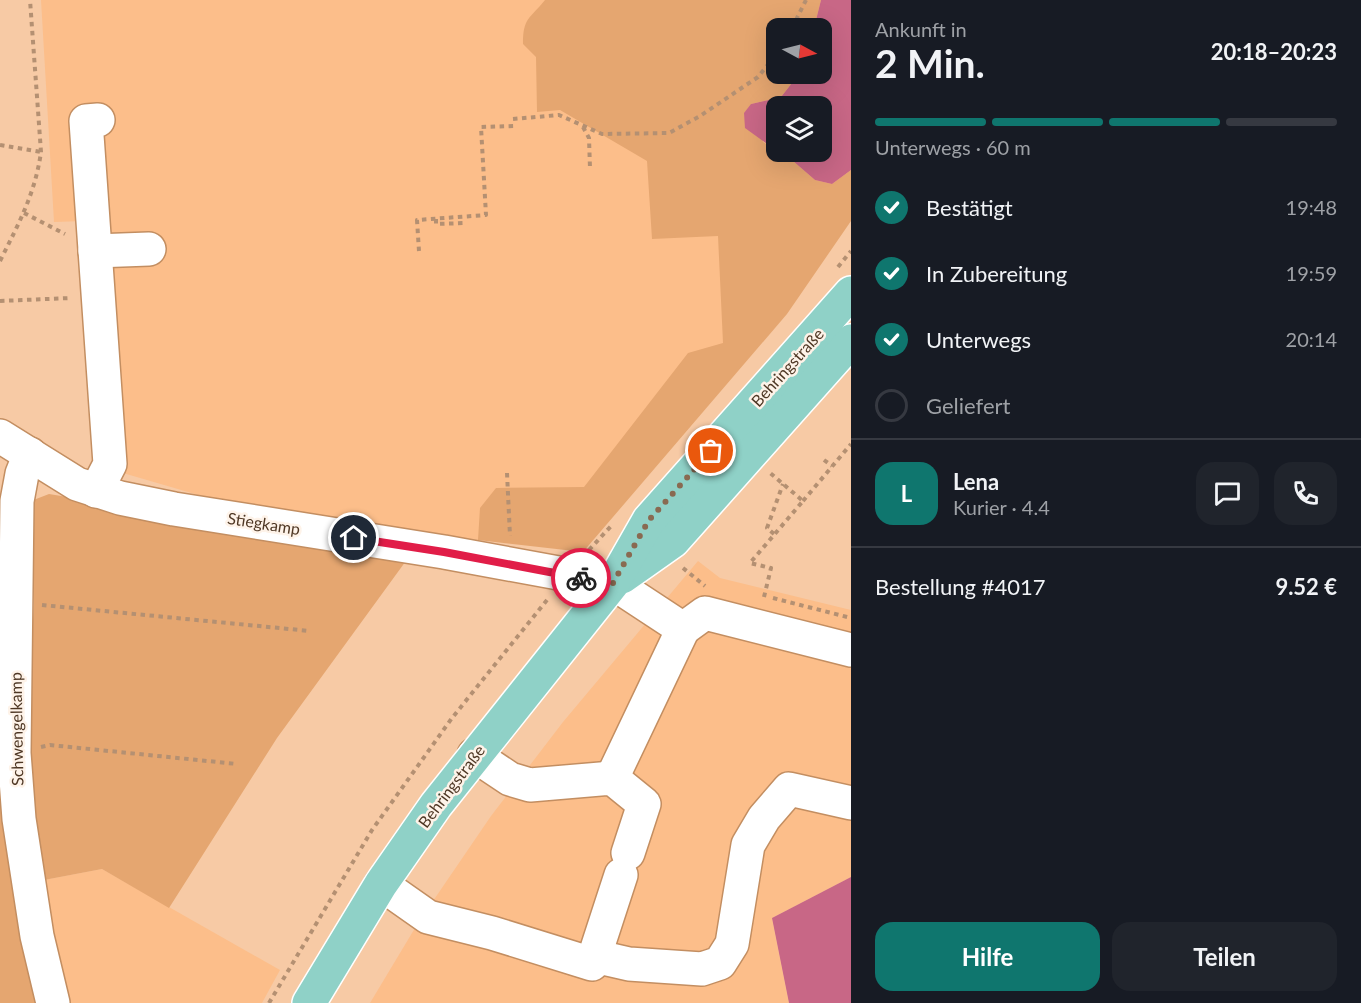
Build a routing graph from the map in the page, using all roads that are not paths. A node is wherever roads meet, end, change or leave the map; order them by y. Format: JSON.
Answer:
{"nodes":[{"id":1,"x":98,"y":120,"type":"dead end"},
{"id":2,"x":148,"y":249,"type":"dead end"},
{"id":3,"x":95,"y":251,"type":"junction"},
{"id":4,"x":841,"y":284,"type":"edge"},
{"id":5,"x":851,"y":341,"type":"edge"},
{"id":6,"x":89,"y":413,"type":"dead end"},
{"id":7,"x":0,"y":436,"type":"edge"},
{"id":8,"x":30,"y":454,"type":"junction"},
{"id":9,"x":87,"y":488,"type":"junction"},
{"id":10,"x":613,"y":583,"type":"junction"},
{"id":11,"x":683,"y":629,"type":"junction"},
{"id":12,"x":851,"y":650,"type":"edge"},
{"id":13,"x":474,"y":755,"type":"junction"},
{"id":14,"x":612,"y":778,"type":"junction"},
{"id":15,"x":851,"y":803,"type":"edge"},
{"id":16,"x":381,"y":884,"type":"junction"},
{"id":17,"x":594,"y":956,"type":"junction"},
{"id":18,"x":53,"y":1003,"type":"edge"},
{"id":19,"x":309,"y":1003,"type":"edge"}],
"edges":[{"from":1,"to":3,"type":"street"},
{"from":2,"to":3,"type":"street"},
{"from":3,"to":9,"type":"street"},
{"from":4,"to":10,"type":"main road","name":"Behringstraße"},
{"from":5,"to":10,"type":"main road","name":"Behringstraße"},
{"from":6,"to":9,"type":"street"},
{"from":7,"to":8,"type":"street","name":"Stiegkamp"},
{"from":8,"to":9,"type":"street","name":"Stiegkamp"},
{"from":8,"to":18,"type":"street","name":"Schwengelkamp"},
{"from":9,"to":10,"type":"street","name":"Stiegkamp"},
{"from":10,"to":11,"type":"street"},
{"from":10,"to":13,"type":"main road","name":"Behringstraße"},
{"from":11,"to":12,"type":"street"},
{"from":11,"to":14,"type":"street"},
{"from":13,"to":14,"type":"street"},
{"from":13,"to":16,"type":"main road","name":"Behringstraße"},
{"from":14,"to":17,"type":"street"},
{"from":15,"to":17,"type":"street"},
{"from":16,"to":17,"type":"street"},
{"from":16,"to":19,"type":"main road","name":"Behringstraße"}]}
